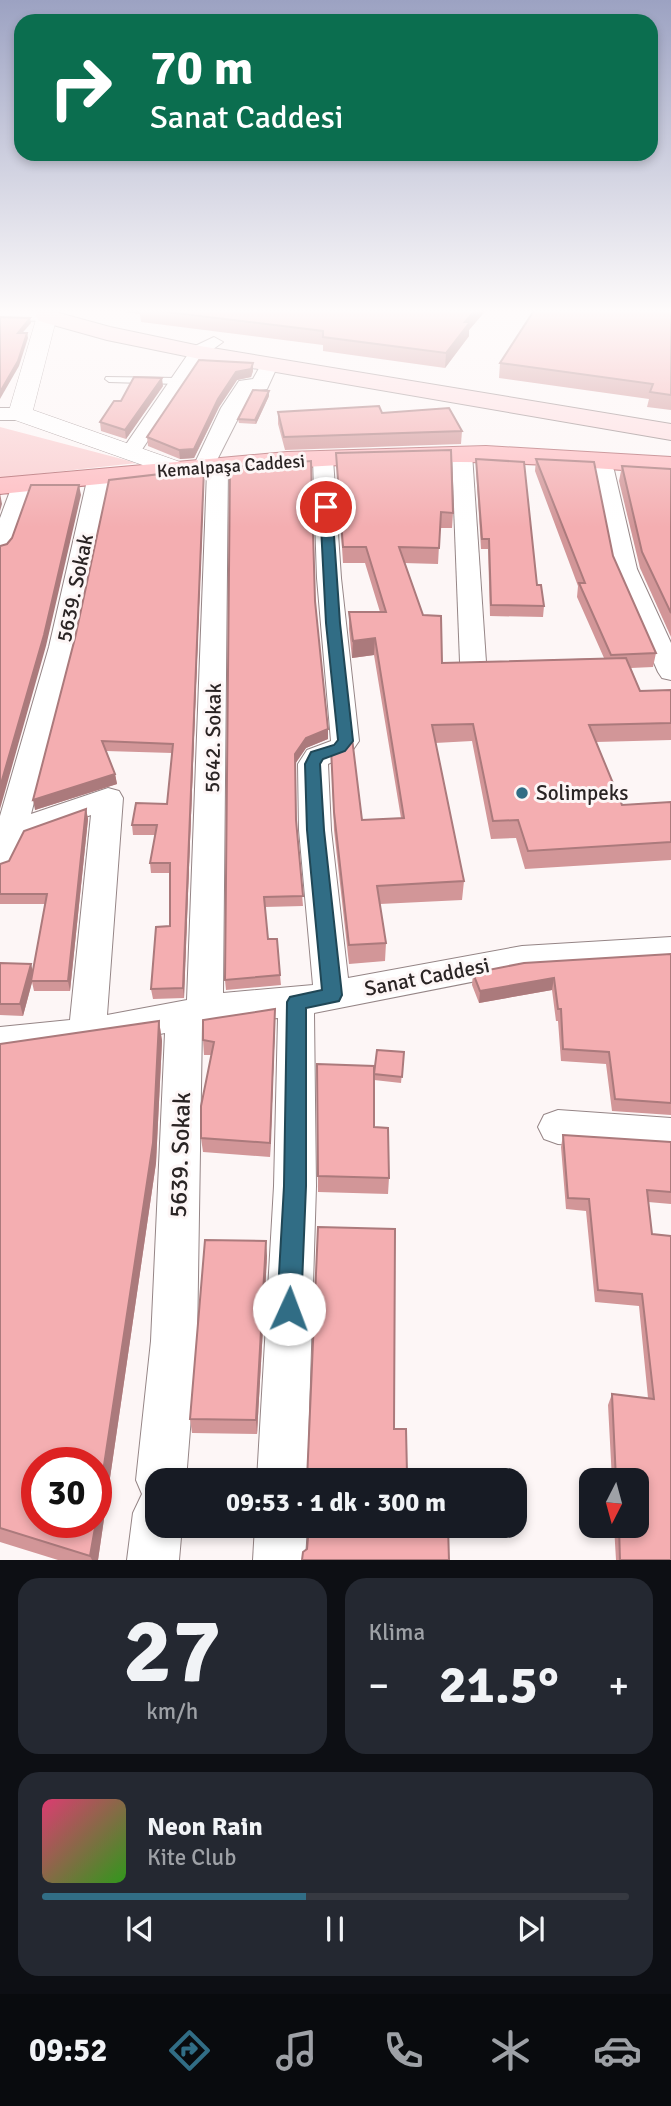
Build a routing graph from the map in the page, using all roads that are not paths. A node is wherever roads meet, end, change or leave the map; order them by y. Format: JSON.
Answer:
{"nodes":[{"id":1,"x":178,"y":381,"type":"edge"},
{"id":2,"x":22,"y":382,"type":"edge"},
{"id":3,"x":261,"y":382,"type":"edge"},
{"id":4,"x":370,"y":382,"type":"edge"},
{"id":5,"x":417,"y":382,"type":"edge"},
{"id":6,"x":10,"y":414,"type":"edge"},
{"id":7,"x":671,"y":424,"type":"edge"},
{"id":8,"x":671,"y":432,"type":"edge"},
{"id":9,"x":130,"y":453,"type":"junction"},
{"id":10,"x":462,"y":454,"type":"junction"},
{"id":11,"x":323,"y":459,"type":"junction"},
{"id":12,"x":671,"y":465,"type":"edge"},
{"id":13,"x":199,"y":468,"type":"junction"},
{"id":14,"x":604,"y":470,"type":"junction"},
{"id":15,"x":671,"y":475,"type":"edge"},
{"id":16,"x":99,"y":476,"type":"junction"},
{"id":17,"x":12,"y":485,"type":"edge"},
{"id":18,"x":0,"y":548,"type":"edge"},
{"id":19,"x":473,"y":662,"type":"edge"},
{"id":20,"x":671,"y":673,"type":"edge"},
{"id":21,"x":5,"y":846,"type":"edge"},
{"id":22,"x":671,"y":950,"type":"edge"},
{"id":23,"x":314,"y":999,"type":"junction"},
{"id":24,"x":195,"y":1012,"type":"junction"},
{"id":25,"x":87,"y":1033,"type":"junction"},
{"id":26,"x":0,"y":1042,"type":"edge"},
{"id":27,"x":558,"y":1127,"type":"dead end"},
{"id":28,"x":671,"y":1135,"type":"edge"},
{"id":29,"x":162,"y":1468,"type":"edge"},
{"id":30,"x":283,"y":1468,"type":"edge"},
{"id":31,"x":155,"y":1538,"type":"edge"},
{"id":32,"x":280,"y":1538,"type":"edge"},
{"id":33,"x":153,"y":1560,"type":"edge"},
{"id":34,"x":279,"y":1560,"type":"edge"}],
"edges":[{"from":1,"to":9,"type":"street"},
{"from":2,"to":6,"type":"street"},
{"from":3,"to":13,"type":"street"},
{"from":4,"to":8,"type":"main road"},
{"from":5,"to":7,"type":"main road"},
{"from":6,"to":9,"type":"street"},
{"from":9,"to":13,"type":"street"},
{"from":10,"to":11,"type":"main road","name":"Kemalpaşa Caddesi"},
{"from":10,"to":12,"type":"main road","name":"Kemalpaşa Caddesi"},
{"from":10,"to":14,"type":"main road","name":"Kemalpaşa Caddesi"},
{"from":10,"to":19,"type":"street"},
{"from":11,"to":13,"type":"main road","name":"Kemalpaşa Caddesi"},
{"from":11,"to":23,"type":"street"},
{"from":13,"to":16,"type":"main road","name":"Kemalpaşa Caddesi"},
{"from":13,"to":24,"type":"street","name":"5642. Sokak"},
{"from":14,"to":15,"type":"main road","name":"Kemalpaşa Caddesi"},
{"from":14,"to":20,"type":"street"},
{"from":16,"to":17,"type":"main road","name":"Kemalpaşa Caddesi"},
{"from":16,"to":21,"type":"street","name":"5639. Sokak"},
{"from":17,"to":18,"type":"street"},
{"from":21,"to":25,"type":"street"},
{"from":22,"to":23,"type":"street","name":"Sanat Caddesi"},
{"from":23,"to":24,"type":"street","name":"Sanat Caddesi"},
{"from":23,"to":30,"type":"street"},
{"from":24,"to":25,"type":"street"},
{"from":24,"to":29,"type":"street","name":"5639. Sokak"},
{"from":25,"to":26,"type":"street"},
{"from":27,"to":28,"type":"street"},
{"from":31,"to":33,"type":"street"},
{"from":32,"to":34,"type":"street"}]}
